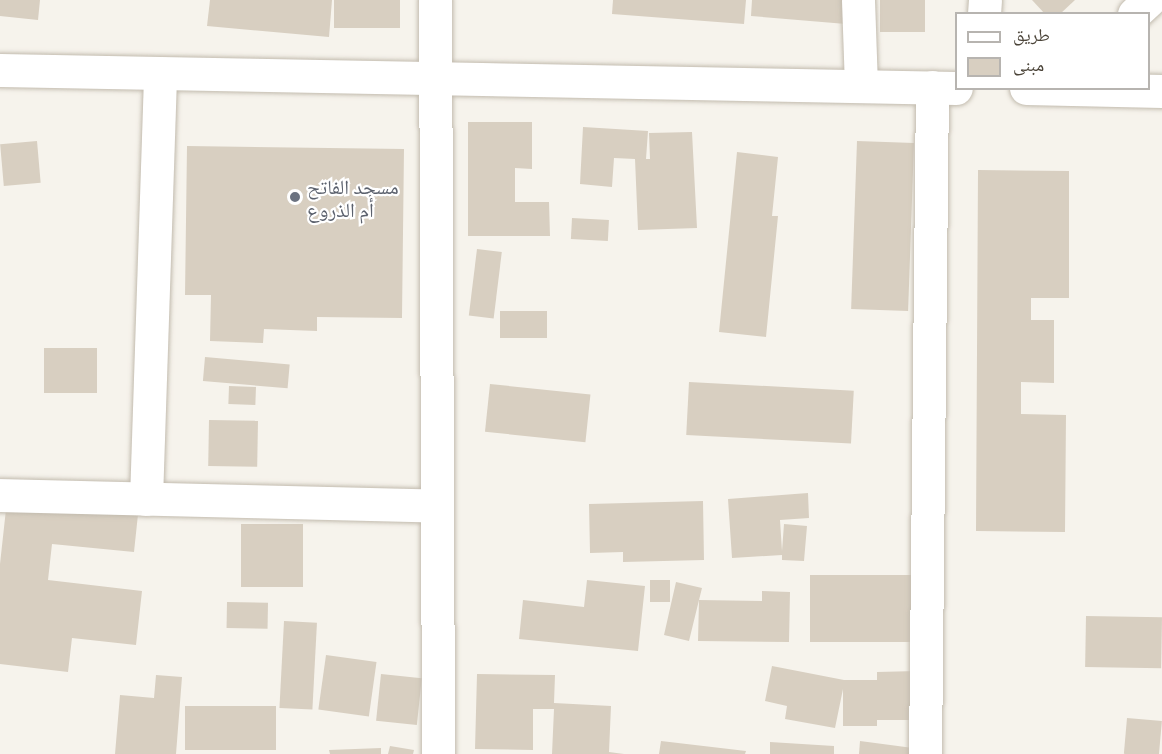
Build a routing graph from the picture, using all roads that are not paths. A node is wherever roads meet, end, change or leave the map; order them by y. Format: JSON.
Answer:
{"nodes":[{"id":1,"x":435,"y":0,"type":"edge"},
{"id":2,"x":858,"y":0,"type":"edge"},
{"id":3,"x":1149,"y":0,"type":"edge"},
{"id":4,"x":1136,"y":12,"type":"edge"},
{"id":5,"x":0,"y":70,"type":"edge"},
{"id":6,"x":160,"y":73,"type":"junction"},
{"id":7,"x":433,"y":78,"type":"junction"},
{"id":8,"x":861,"y":86,"type":"junction"},
{"id":9,"x":944,"y":87,"type":"edge"},
{"id":10,"x":1106,"y":90,"type":"edge"},
{"id":11,"x":1162,"y":91,"type":"edge"},
{"id":12,"x":0,"y":495,"type":"edge"},
{"id":13,"x":146,"y":498,"type":"junction"},
{"id":14,"x":436,"y":506,"type":"junction"},
{"id":15,"x":438,"y":754,"type":"edge"},
{"id":16,"x":925,"y":754,"type":"edge"}],
"edges":[{"from":1,"to":7,"type":"street"},
{"from":2,"to":8,"type":"street"},
{"from":3,"to":4,"type":"street"},
{"from":5,"to":6,"type":"street"},
{"from":6,"to":7,"type":"street"},
{"from":6,"to":13,"type":"street"},
{"from":7,"to":8,"type":"street"},
{"from":7,"to":14,"type":"street"},
{"from":8,"to":9,"type":"street"},
{"from":9,"to":16,"type":"street"},
{"from":10,"to":11,"type":"street"},
{"from":12,"to":13,"type":"street"},
{"from":13,"to":14,"type":"street"},
{"from":14,"to":15,"type":"street"}]}
